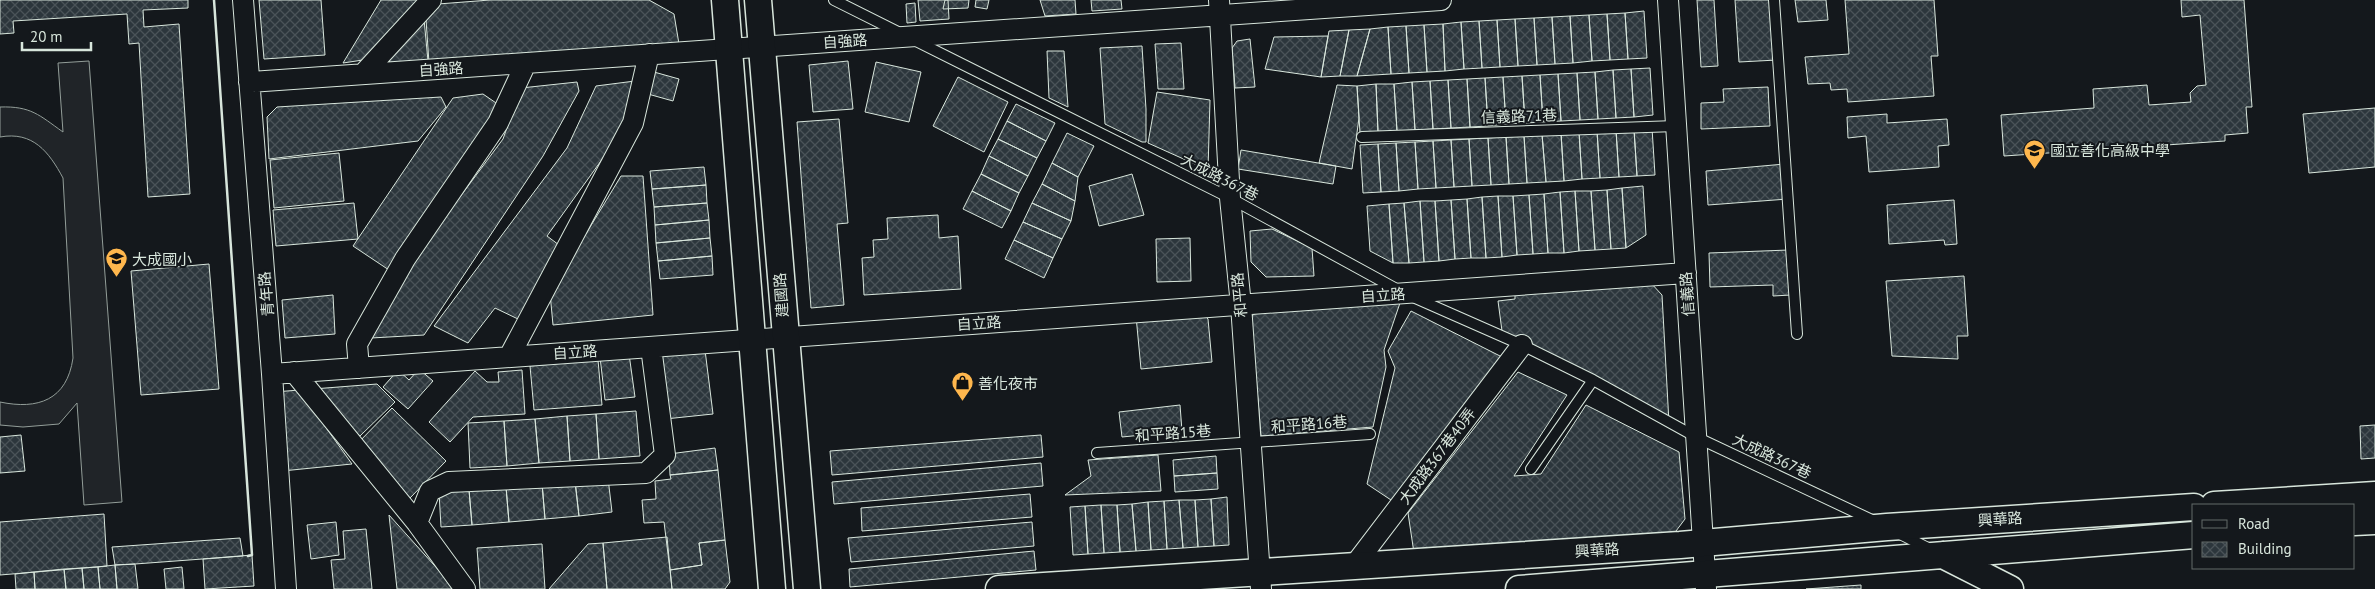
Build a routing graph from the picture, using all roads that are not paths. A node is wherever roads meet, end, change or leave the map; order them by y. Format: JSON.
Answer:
{"nodes":[{"id":1,"x":244,"y":0,"type":"edge"},
{"id":2,"x":431,"y":0,"type":"edge"},
{"id":3,"x":725,"y":0,"type":"edge"},
{"id":4,"x":758,"y":0,"type":"edge"},
{"id":5,"x":834,"y":0,"type":"edge"},
{"id":6,"x":1441,"y":0,"type":"edge"},
{"id":7,"x":1668,"y":0,"type":"edge"},
{"id":8,"x":1774,"y":0,"type":"edge"},
{"id":9,"x":1220,"y":8,"type":"edge"},
{"id":10,"x":908,"y":37,"type":"junction"},
{"id":11,"x":762,"y":47,"type":"junction"},
{"id":12,"x":729,"y":49,"type":"junction"},
{"id":13,"x":649,"y":54,"type":"junction"},
{"id":14,"x":526,"y":63,"type":"junction"},
{"id":15,"x":363,"y":74,"type":"junction"},
{"id":16,"x":249,"y":82,"type":"junction"},
{"id":17,"x":1676,"y":126,"type":"junction"},
{"id":18,"x":1362,"y":137,"type":"dead end"},
{"id":19,"x":1230,"y":198,"type":"junction"},
{"id":20,"x":1686,"y":273,"type":"junction"},
{"id":21,"x":1404,"y":293,"type":"junction"},
{"id":22,"x":1241,"y":305,"type":"junction"},
{"id":23,"x":1797,"y":334,"type":"dead end"},
{"id":24,"x":784,"y":338,"type":"junction"},
{"id":25,"x":753,"y":340,"type":"junction"},
{"id":26,"x":1522,"y":344,"type":"junction"},
{"id":27,"x":651,"y":347,"type":"junction"},
{"id":28,"x":509,"y":357,"type":"junction"},
{"id":29,"x":359,"y":368,"type":"junction"},
{"id":30,"x":294,"y":372,"type":"junction"},
{"id":31,"x":272,"y":374,"type":"junction"},
{"id":32,"x":1593,"y":380,"type":"junction"},
{"id":33,"x":1370,"y":434,"type":"dead end"},
{"id":34,"x":1696,"y":437,"type":"junction"},
{"id":35,"x":1251,"y":443,"type":"junction"},
{"id":36,"x":1096,"y":453,"type":"dead end"},
{"id":37,"x":1531,"y":469,"type":"dead end"},
{"id":38,"x":2375,"y":494,"type":"edge"},
{"id":39,"x":2229,"y":504,"type":"edge"},
{"id":40,"x":2192,"y":507,"type":"edge"},
{"id":41,"x":2375,"y":521,"type":"edge"},
{"id":42,"x":2355,"y":522,"type":"edge"},
{"id":43,"x":417,"y":523,"type":"junction"},
{"id":44,"x":1887,"y":527,"type":"junction"},
{"id":45,"x":2192,"y":535,"type":"edge"},
{"id":46,"x":1703,"y":543,"type":"junction"},
{"id":47,"x":1942,"y":555,"type":"junction"},
{"id":48,"x":1353,"y":567,"type":"junction"},
{"id":49,"x":1261,"y":580,"type":"edge"},
{"id":50,"x":1706,"y":581,"type":"edge"},
{"id":51,"x":286,"y":589,"type":"edge"},
{"id":52,"x":465,"y":589,"type":"edge"},
{"id":53,"x":772,"y":589,"type":"edge"},
{"id":54,"x":807,"y":589,"type":"edge"},
{"id":55,"x":999,"y":589,"type":"edge"},
{"id":56,"x":1519,"y":589,"type":"edge"},
{"id":57,"x":2010,"y":589,"type":"edge"}],
"edges":[{"from":1,"to":16,"type":"street","name":"青年路"},
{"from":2,"to":15,"type":"street"},
{"from":3,"to":12,"type":"street","name":"建國路"},
{"from":4,"to":11,"type":"street","name":"建國路"},
{"from":5,"to":10,"type":"lane","name":"大成路367巷"},
{"from":6,"to":9,"type":"street","name":"自強路"},
{"from":7,"to":17,"type":"street","name":"信義路"},
{"from":8,"to":23,"type":"lane"},
{"from":9,"to":10,"type":"street","name":"自強路"},
{"from":9,"to":19,"type":"street","name":"和平路"},
{"from":10,"to":11,"type":"street","name":"自強路"},
{"from":10,"to":19,"type":"lane","name":"大成路367巷"},
{"from":11,"to":12,"type":"street","name":"自強路"},
{"from":11,"to":24,"type":"street","name":"建國路"},
{"from":12,"to":13,"type":"street","name":"自強路"},
{"from":12,"to":25,"type":"street","name":"建國路"},
{"from":13,"to":14,"type":"street","name":"自強路"},
{"from":13,"to":28,"type":"street"},
{"from":14,"to":15,"type":"street","name":"自強路"},
{"from":14,"to":29,"type":"street"},
{"from":15,"to":16,"type":"street","name":"自強路"},
{"from":16,"to":31,"type":"street","name":"青年路"},
{"from":17,"to":18,"type":"lane","name":"信義路71巷"},
{"from":17,"to":20,"type":"street","name":"信義路"},
{"from":19,"to":21,"type":"lane","name":"大成路367巷"},
{"from":19,"to":22,"type":"street","name":"和平路"},
{"from":20,"to":21,"type":"street","name":"自立路"},
{"from":20,"to":34,"type":"street","name":"信義路"},
{"from":21,"to":22,"type":"street","name":"自立路"},
{"from":21,"to":26,"type":"lane","name":"大成路367巷"},
{"from":22,"to":24,"type":"street","name":"自立路"},
{"from":22,"to":35,"type":"street","name":"和平路"},
{"from":24,"to":25,"type":"street","name":"自立路"},
{"from":24,"to":54,"type":"street","name":"建國路"},
{"from":25,"to":27,"type":"street","name":"自立路"},
{"from":25,"to":53,"type":"street","name":"建國路"},
{"from":26,"to":32,"type":"lane","name":"大成路367巷"},
{"from":26,"to":48,"type":"street","name":"大成路367巷40弄"},
{"from":27,"to":28,"type":"street","name":"自立路"},
{"from":27,"to":43,"type":"street"},
{"from":28,"to":29,"type":"street","name":"自立路"},
{"from":29,"to":30,"type":"street","name":"自立路"},
{"from":30,"to":31,"type":"street","name":"自立路"},
{"from":30,"to":43,"type":"street"},
{"from":31,"to":51,"type":"street","name":"青年路"},
{"from":32,"to":34,"type":"lane","name":"大成路367巷"},
{"from":32,"to":37,"type":"lane"},
{"from":33,"to":35,"type":"lane","name":"和平路16巷"},
{"from":34,"to":44,"type":"lane","name":"大成路367巷"},
{"from":34,"to":46,"type":"street","name":"信義路"},
{"from":35,"to":36,"type":"lane","name":"和平路15巷"},
{"from":35,"to":49,"type":"street","name":"和平路"},
{"from":38,"to":39,"type":"street"},
{"from":40,"to":44,"type":"street","name":"興華路"},
{"from":41,"to":42,"type":"street"},
{"from":43,"to":52,"type":"street"},
{"from":44,"to":46,"type":"street","name":"興華路"},
{"from":44,"to":47,"type":"lane","name":"大成路367巷"},
{"from":45,"to":47,"type":"street","name":"興華路"},
{"from":46,"to":48,"type":"street","name":"興華路"},
{"from":46,"to":50,"type":"street","name":"信義路"},
{"from":47,"to":50,"type":"street","name":"興華路"},
{"from":47,"to":57,"type":"street"},
{"from":48,"to":49,"type":"street","name":"興華路"},
{"from":49,"to":55,"type":"street","name":"興華路"},
{"from":50,"to":56,"type":"street","name":"興華路"}]}
